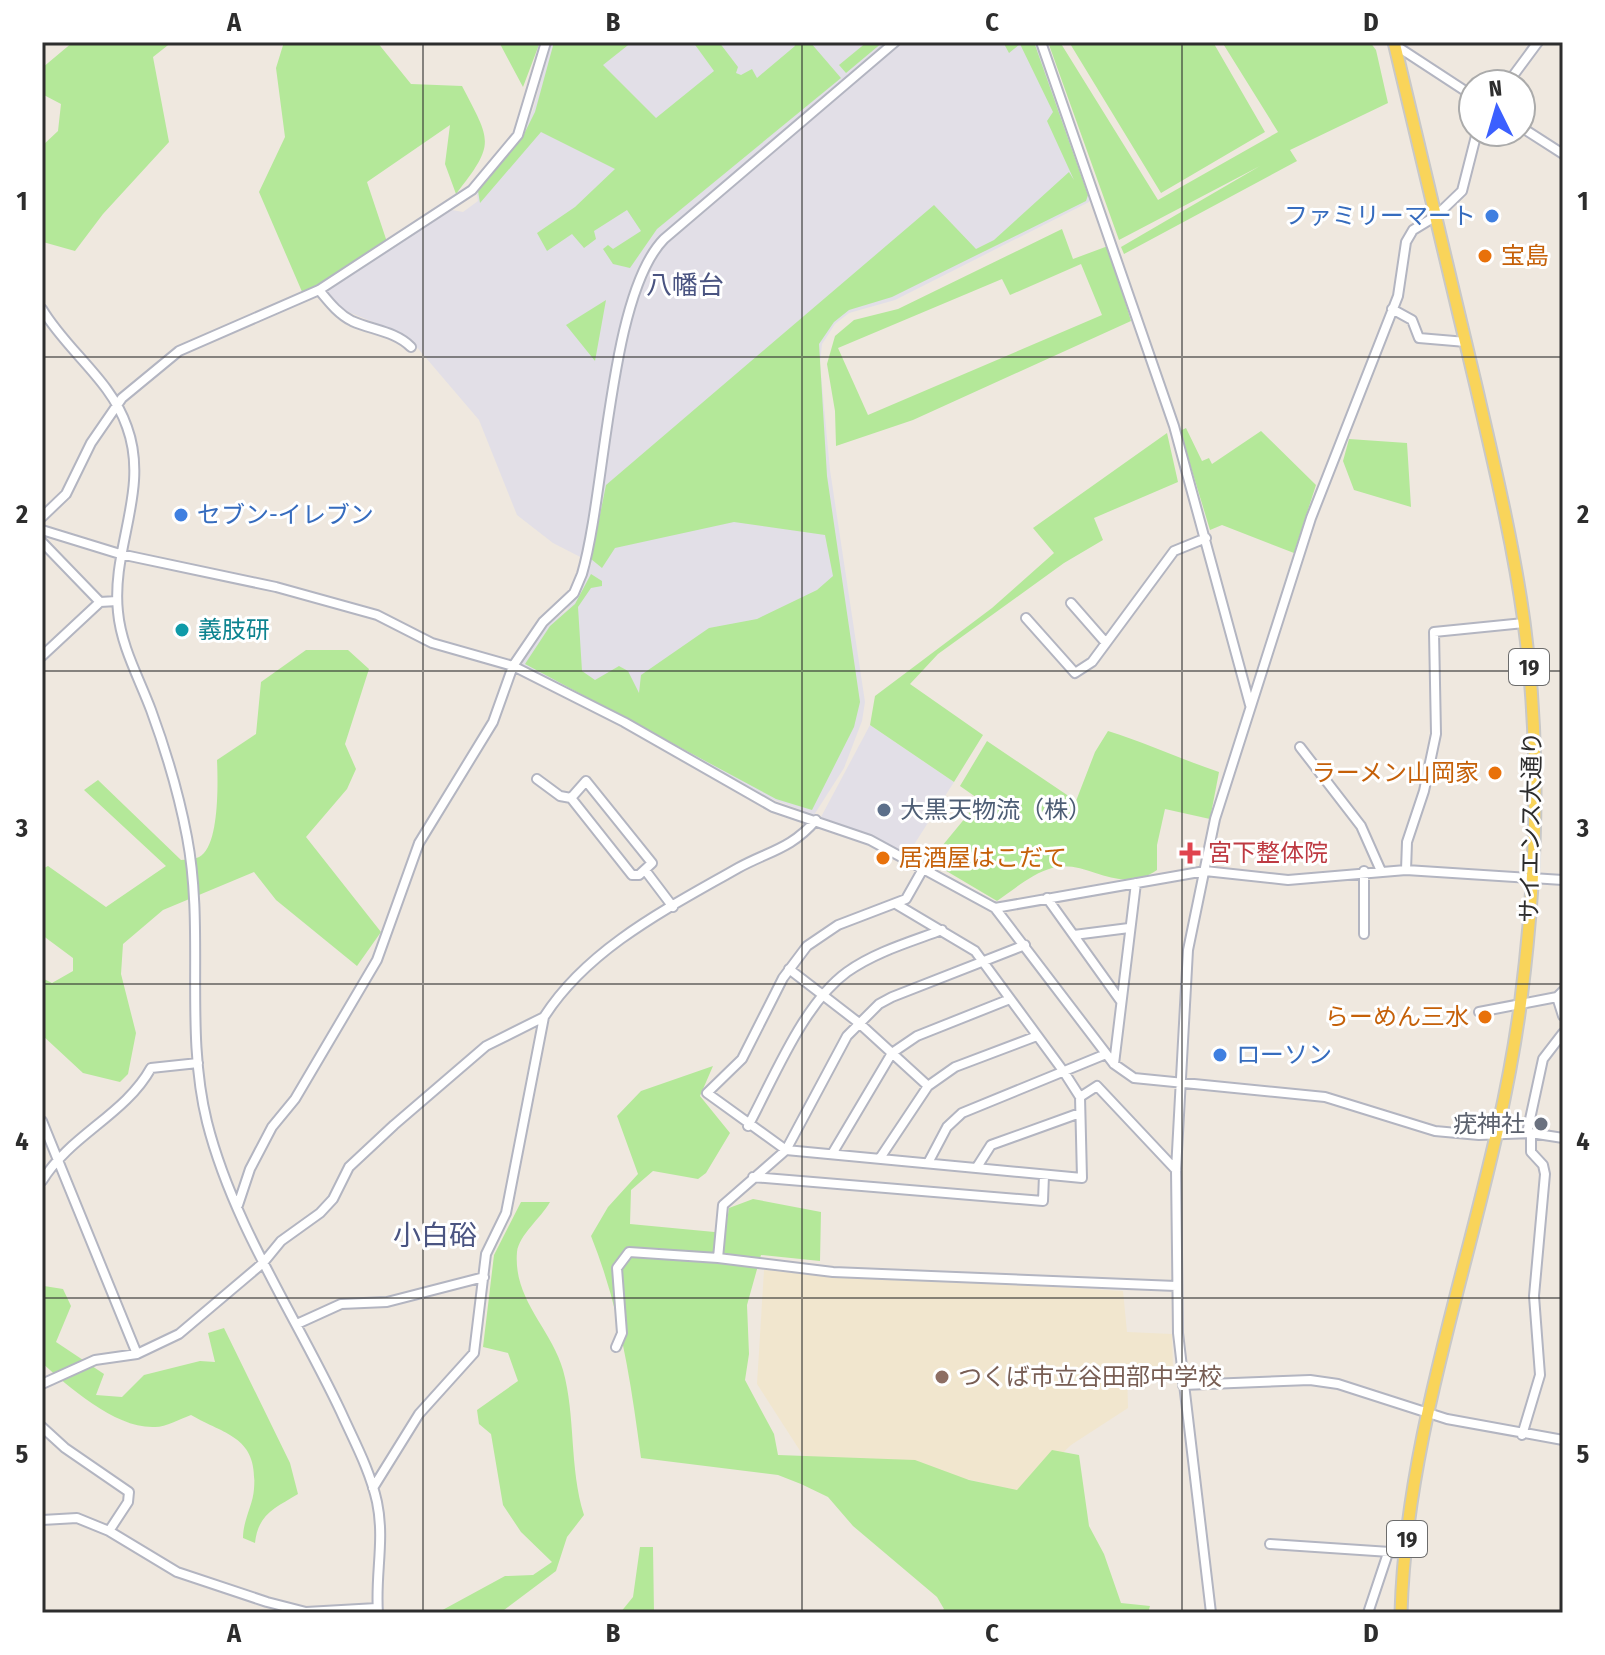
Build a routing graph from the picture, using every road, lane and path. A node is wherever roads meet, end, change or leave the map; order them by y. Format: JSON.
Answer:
{"nodes":[{"id":1,"x":546,"y":42,"type":"edge"},
{"id":2,"x":895,"y":42,"type":"edge"},
{"id":3,"x":1041,"y":42,"type":"edge"},
{"id":4,"x":1538,"y":42,"type":"edge"},
{"id":5,"x":1393,"y":43,"type":"edge"},
{"id":6,"x":1519,"y":68,"type":"edge"},
{"id":7,"x":1457,"y":85,"type":"edge"},
{"id":8,"x":1537,"y":137,"type":"edge"},
{"id":9,"x":1473,"y":148,"type":"edge"},
{"id":10,"x":1563,"y":154,"type":"edge"},
{"id":11,"x":1436,"y":216,"type":"junction"},
{"id":12,"x":319,"y":290,"type":"junction"},
{"id":13,"x":42,"y":309,"type":"edge"},
{"id":14,"x":1392,"y":309,"type":"junction"},
{"id":15,"x":1466,"y":342,"type":"junction"},
{"id":16,"x":411,"y":347,"type":"dead end"},
{"id":17,"x":118,"y":406,"type":"junction"},
{"id":18,"x":42,"y":517,"type":"edge"},
{"id":19,"x":42,"y":530,"type":"edge"},
{"id":20,"x":1206,"y":538,"type":"junction"},
{"id":21,"x":42,"y":542,"type":"edge"},
{"id":22,"x":120,"y":554,"type":"junction"},
{"id":23,"x":117,"y":601,"type":"junction"},
{"id":24,"x":100,"y":602,"type":"junction"},
{"id":25,"x":1071,"y":603,"type":"dead end"},
{"id":26,"x":1026,"y":618,"type":"dead end"},
{"id":27,"x":1524,"y":623,"type":"junction"},
{"id":28,"x":1106,"y":643,"type":"junction"},
{"id":29,"x":42,"y":656,"type":"edge"},
{"id":30,"x":513,"y":666,"type":"junction"},
{"id":31,"x":1250,"y":705,"type":"junction"},
{"id":32,"x":1300,"y":747,"type":"dead end"},
{"id":33,"x":537,"y":779,"type":"dead end"},
{"id":34,"x":571,"y":798,"type":"junction"},
{"id":35,"x":816,"y":820,"type":"junction"},
{"id":36,"x":923,"y":869,"type":"junction"},
{"id":37,"x":645,"y":870,"type":"junction"},
{"id":38,"x":1406,"y":870,"type":"junction"},
{"id":39,"x":1205,"y":871,"type":"junction"},
{"id":40,"x":1364,"y":871,"type":"junction"},
{"id":41,"x":1381,"y":871,"type":"junction"},
{"id":42,"x":1532,"y":877,"type":"junction"},
{"id":43,"x":1563,"y":880,"type":"edge"},
{"id":44,"x":1136,"y":883,"type":"junction"},
{"id":45,"x":1047,"y":898,"type":"junction"},
{"id":46,"x":896,"y":904,"type":"junction"},
{"id":47,"x":673,"y":907,"type":"junction"},
{"id":48,"x":995,"y":908,"type":"junction"},
{"id":49,"x":1129,"y":928,"type":"junction"},
{"id":50,"x":942,"y":930,"type":"junction"},
{"id":51,"x":1364,"y":934,"type":"dead end"},
{"id":52,"x":1074,"y":935,"type":"junction"},
{"id":53,"x":1025,"y":945,"type":"junction"},
{"id":54,"x":984,"y":961,"type":"junction"},
{"id":55,"x":789,"y":969,"type":"junction"},
{"id":56,"x":823,"y":994,"type":"junction"},
{"id":57,"x":1560,"y":994,"type":"edge"},
{"id":58,"x":1010,"y":999,"type":"junction"},
{"id":59,"x":1120,"y":1000,"type":"junction"},
{"id":60,"x":1521,"y":1004,"type":"junction"},
{"id":61,"x":1479,"y":1012,"type":"dead end"},
{"id":62,"x":1563,"y":1016,"type":"edge"},
{"id":63,"x":544,"y":1017,"type":"junction"},
{"id":64,"x":859,"y":1023,"type":"junction"},
{"id":65,"x":1563,"y":1033,"type":"edge"},
{"id":66,"x":1037,"y":1036,"type":"junction"},
{"id":67,"x":892,"y":1053,"type":"junction"},
{"id":68,"x":1106,"y":1054,"type":"junction"},
{"id":69,"x":198,"y":1063,"type":"junction"},
{"id":70,"x":1114,"y":1064,"type":"junction"},
{"id":71,"x":1064,"y":1072,"type":"junction"},
{"id":72,"x":1180,"y":1082,"type":"junction"},
{"id":73,"x":928,"y":1086,"type":"junction"},
{"id":74,"x":1080,"y":1097,"type":"junction"},
{"id":75,"x":1080,"y":1113,"type":"junction"},
{"id":76,"x":42,"y":1121,"type":"edge"},
{"id":77,"x":748,"y":1126,"type":"junction"},
{"id":78,"x":1529,"y":1133,"type":"junction"},
{"id":79,"x":1496,"y":1135,"type":"junction"},
{"id":80,"x":1563,"y":1138,"type":"edge"},
{"id":81,"x":786,"y":1150,"type":"junction"},
{"id":82,"x":832,"y":1154,"type":"junction"},
{"id":83,"x":880,"y":1158,"type":"junction"},
{"id":84,"x":56,"y":1159,"type":"junction"},
{"id":85,"x":928,"y":1163,"type":"junction"},
{"id":86,"x":977,"y":1167,"type":"junction"},
{"id":87,"x":1176,"y":1170,"type":"junction"},
{"id":88,"x":1044,"y":1175,"type":"junction"},
{"id":89,"x":753,"y":1177,"type":"junction"},
{"id":90,"x":42,"y":1181,"type":"edge"},
{"id":91,"x":238,"y":1205,"type":"junction"},
{"id":92,"x":718,"y":1258,"type":"junction"},
{"id":93,"x":263,"y":1263,"type":"junction"},
{"id":94,"x":484,"y":1277,"type":"junction"},
{"id":95,"x":1176,"y":1286,"type":"junction"},
{"id":96,"x":297,"y":1324,"type":"junction"},
{"id":97,"x":616,"y":1347,"type":"dead end"},
{"id":98,"x":137,"y":1354,"type":"junction"},
{"id":99,"x":42,"y":1384,"type":"edge"},
{"id":100,"x":1183,"y":1385,"type":"junction"},
{"id":101,"x":1430,"y":1414,"type":"junction"},
{"id":102,"x":42,"y":1427,"type":"edge"},
{"id":103,"x":1522,"y":1435,"type":"junction"},
{"id":104,"x":1563,"y":1440,"type":"edge"},
{"id":105,"x":373,"y":1488,"type":"junction"},
{"id":106,"x":42,"y":1520,"type":"edge"},
{"id":107,"x":109,"y":1531,"type":"junction"},
{"id":108,"x":1270,"y":1544,"type":"dead end"},
{"id":109,"x":1388,"y":1553,"type":"junction"},
{"id":110,"x":1405,"y":1553,"type":"junction"},
{"id":111,"x":377,"y":1610,"type":"edge"},
{"id":112,"x":1211,"y":1613,"type":"edge"},
{"id":113,"x":1368,"y":1613,"type":"edge"},
{"id":114,"x":1401,"y":1613,"type":"edge"}],
"edges":[{"from":1,"to":12,"type":"street"},
{"from":2,"to":30,"type":"street"},
{"from":3,"to":20,"type":"street"},
{"from":4,"to":6,"type":"street"},
{"from":5,"to":7,"type":"street"},
{"from":5,"to":11,"type":"main road","name":"サイエンス大通り","number":"19"},
{"from":8,"to":10,"type":"street"},
{"from":9,"to":11,"type":"street"},
{"from":11,"to":14,"type":"street"},
{"from":11,"to":15,"type":"main road","name":"サイエンス大通り","number":"19"},
{"from":12,"to":16,"type":"street"},
{"from":12,"to":17,"type":"street"},
{"from":13,"to":17,"type":"street"},
{"from":14,"to":15,"type":"street"},
{"from":14,"to":31,"type":"street"},
{"from":15,"to":27,"type":"main road","name":"サイエンス大通り","number":"19"},
{"from":17,"to":18,"type":"street"},
{"from":17,"to":22,"type":"street"},
{"from":19,"to":22,"type":"street"},
{"from":20,"to":28,"type":"street"},
{"from":20,"to":31,"type":"street"},
{"from":21,"to":24,"type":"street"},
{"from":22,"to":23,"type":"street"},
{"from":22,"to":30,"type":"street"},
{"from":23,"to":24,"type":"street"},
{"from":23,"to":69,"type":"street"},
{"from":24,"to":29,"type":"street"},
{"from":25,"to":28,"type":"street"},
{"from":26,"to":28,"type":"street"},
{"from":27,"to":38,"type":"street"},
{"from":27,"to":42,"type":"main road","name":"サイエンス大通り","number":"19"},
{"from":30,"to":35,"type":"street"},
{"from":30,"to":91,"type":"street"},
{"from":31,"to":39,"type":"street"},
{"from":32,"to":41,"type":"street"},
{"from":33,"to":34,"type":"street"},
{"from":34,"to":37,"type":"street"},
{"from":34,"to":37,"type":"street"},
{"from":35,"to":36,"type":"street"},
{"from":35,"to":47,"type":"street"},
{"from":36,"to":46,"type":"street"},
{"from":36,"to":48,"type":"street"},
{"from":37,"to":47,"type":"street"},
{"from":38,"to":41,"type":"street"},
{"from":38,"to":42,"type":"street"},
{"from":39,"to":40,"type":"street"},
{"from":39,"to":44,"type":"street"},
{"from":39,"to":72,"type":"street"},
{"from":40,"to":41,"type":"street"},
{"from":40,"to":51,"type":"street"},
{"from":42,"to":43,"type":"street"},
{"from":42,"to":60,"type":"main road","name":"サイエンス大通り","number":"19"},
{"from":44,"to":45,"type":"street"},
{"from":44,"to":49,"type":"street"},
{"from":45,"to":48,"type":"street"},
{"from":45,"to":52,"type":"street"},
{"from":46,"to":50,"type":"street"},
{"from":46,"to":55,"type":"street"},
{"from":47,"to":63,"type":"street"},
{"from":48,"to":53,"type":"street"},
{"from":49,"to":52,"type":"street"},
{"from":49,"to":59,"type":"street"},
{"from":50,"to":54,"type":"street"},
{"from":50,"to":56,"type":"street"},
{"from":52,"to":59,"type":"street"},
{"from":53,"to":54,"type":"street"},
{"from":53,"to":68,"type":"street"},
{"from":54,"to":58,"type":"street"},
{"from":54,"to":64,"type":"street"},
{"from":55,"to":56,"type":"street"},
{"from":55,"to":77,"type":"street"},
{"from":56,"to":64,"type":"street"},
{"from":56,"to":77,"type":"street"},
{"from":57,"to":60,"type":"street"},
{"from":57,"to":62,"type":"street"},
{"from":58,"to":66,"type":"street"},
{"from":58,"to":67,"type":"street"},
{"from":59,"to":70,"type":"street"},
{"from":60,"to":61,"type":"street"},
{"from":60,"to":79,"type":"main road","name":"サイエンス大通り","number":"19"},
{"from":63,"to":93,"type":"street"},
{"from":63,"to":94,"type":"street"},
{"from":64,"to":67,"type":"street"},
{"from":64,"to":81,"type":"street"},
{"from":65,"to":78,"type":"street"},
{"from":66,"to":71,"type":"street"},
{"from":66,"to":73,"type":"street"},
{"from":67,"to":73,"type":"street"},
{"from":67,"to":82,"type":"street"},
{"from":68,"to":70,"type":"street"},
{"from":68,"to":71,"type":"street"},
{"from":69,"to":84,"type":"street"},
{"from":69,"to":91,"type":"street"},
{"from":70,"to":72,"type":"street"},
{"from":71,"to":74,"type":"street"},
{"from":71,"to":85,"type":"street"},
{"from":72,"to":79,"type":"street"},
{"from":72,"to":87,"type":"street"},
{"from":73,"to":83,"type":"street"},
{"from":74,"to":75,"type":"street"},
{"from":74,"to":87,"type":"street"},
{"from":75,"to":86,"type":"street"},
{"from":75,"to":88,"type":"street"},
{"from":76,"to":84,"type":"street"},
{"from":77,"to":81,"type":"street"},
{"from":78,"to":79,"type":"street"},
{"from":78,"to":80,"type":"street"},
{"from":78,"to":103,"type":"street"},
{"from":79,"to":101,"type":"main road","name":"サイエンス大通り","number":"19"},
{"from":81,"to":82,"type":"street"},
{"from":81,"to":89,"type":"street"},
{"from":82,"to":83,"type":"street"},
{"from":83,"to":85,"type":"street"},
{"from":84,"to":90,"type":"street"},
{"from":84,"to":98,"type":"street"},
{"from":85,"to":86,"type":"street"},
{"from":86,"to":88,"type":"street"},
{"from":87,"to":95,"type":"street"},
{"from":88,"to":89,"type":"street"},
{"from":89,"to":92,"type":"street"},
{"from":91,"to":93,"type":"street"},
{"from":92,"to":95,"type":"street"},
{"from":92,"to":97,"type":"street"},
{"from":93,"to":96,"type":"street"},
{"from":93,"to":98,"type":"street"},
{"from":94,"to":96,"type":"street"},
{"from":94,"to":105,"type":"street"},
{"from":95,"to":100,"type":"street"},
{"from":96,"to":105,"type":"street"},
{"from":98,"to":99,"type":"street"},
{"from":100,"to":101,"type":"street"},
{"from":100,"to":112,"type":"street"},
{"from":101,"to":103,"type":"street"},
{"from":101,"to":110,"type":"main road","name":"サイエンス大通り","number":"19"},
{"from":102,"to":107,"type":"street"},
{"from":103,"to":104,"type":"street"},
{"from":105,"to":111,"type":"street"},
{"from":106,"to":107,"type":"street"},
{"from":107,"to":111,"type":"street"},
{"from":108,"to":109,"type":"street"},
{"from":109,"to":110,"type":"street"},
{"from":109,"to":113,"type":"street"},
{"from":110,"to":114,"type":"main road","name":"サイエンス大通り","number":"19"}]}
